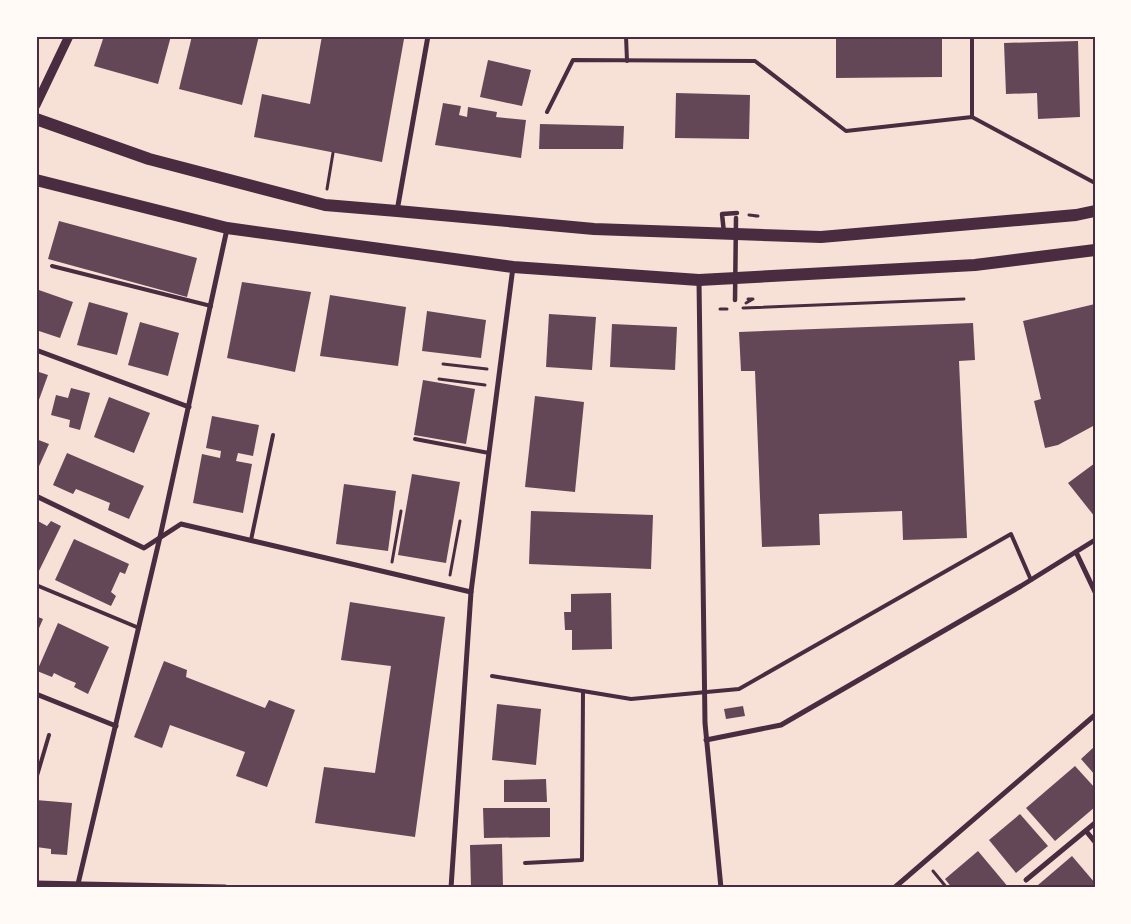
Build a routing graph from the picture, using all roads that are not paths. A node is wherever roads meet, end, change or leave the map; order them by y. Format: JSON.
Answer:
{"nodes":[{"id":1,"x":69,"y":36,"type":"edge"},
{"id":2,"x":428,"y":36,"type":"edge"},
{"id":3,"x":626,"y":36,"type":"edge"},
{"id":4,"x":972,"y":36,"type":"edge"},
{"id":5,"x":627,"y":61,"type":"junction"},
{"id":6,"x":36,"y":105,"type":"edge"},
{"id":7,"x":547,"y":112,"type":"dead end"},
{"id":8,"x":972,"y":117,"type":"junction"},
{"id":9,"x":36,"y":119,"type":"edge"},
{"id":10,"x":36,"y":180,"type":"edge"},
{"id":11,"x":1095,"y":183,"type":"edge"},
{"id":12,"x":397,"y":211,"type":"junction"},
{"id":13,"x":1095,"y":211,"type":"edge"},
{"id":14,"x":227,"y":228,"type":"junction"},
{"id":15,"x":724,"y":234,"type":"junction"},
{"id":16,"x":1095,"y":250,"type":"edge"},
{"id":17,"x":52,"y":266,"type":"dead end"},
{"id":18,"x":514,"y":267,"type":"junction"},
{"id":19,"x":700,"y":280,"type":"junction"},
{"id":20,"x":735,"y":300,"type":"dead end"},
{"id":21,"x":211,"y":306,"type":"junction"},
{"id":22,"x":36,"y":350,"type":"edge"},
{"id":23,"x":189,"y":407,"type":"junction"},
{"id":24,"x":273,"y":435,"type":"dead end"},
{"id":25,"x":415,"y":439,"type":"dead end"},
{"id":26,"x":489,"y":453,"type":"junction"},
{"id":27,"x":36,"y":496,"type":"edge"},
{"id":28,"x":160,"y":537,"type":"junction"},
{"id":29,"x":251,"y":540,"type":"junction"},
{"id":30,"x":1095,"y":540,"type":"edge"},
{"id":31,"x":1076,"y":552,"type":"junction"},
{"id":32,"x":1031,"y":580,"type":"junction"},
{"id":33,"x":36,"y":585,"type":"edge"},
{"id":34,"x":471,"y":592,"type":"junction"},
{"id":35,"x":1095,"y":592,"type":"edge"},
{"id":36,"x":139,"y":628,"type":"junction"},
{"id":37,"x":492,"y":676,"type":"dead end"},
{"id":38,"x":583,"y":691,"type":"junction"},
{"id":39,"x":704,"y":693,"type":"junction"},
{"id":40,"x":36,"y":694,"type":"edge"},
{"id":41,"x":1095,"y":716,"type":"edge"},
{"id":42,"x":116,"y":726,"type":"junction"},
{"id":43,"x":50,"y":736,"type":"dead end"},
{"id":44,"x":706,"y":740,"type":"junction"},
{"id":45,"x":36,"y":779,"type":"edge"},
{"id":46,"x":1095,"y":823,"type":"edge"},
{"id":47,"x":1086,"y":830,"type":"junction"},
{"id":48,"x":1095,"y":842,"type":"edge"},
{"id":49,"x":525,"y":863,"type":"dead end"},
{"id":50,"x":1026,"y":880,"type":"dead end"},
{"id":51,"x":36,"y":883,"type":"edge"},
{"id":52,"x":78,"y":884,"type":"junction"},
{"id":53,"x":225,"y":887,"type":"edge"},
{"id":54,"x":273,"y":888,"type":"edge"},
{"id":55,"x":451,"y":888,"type":"edge"},
{"id":56,"x":721,"y":888,"type":"edge"},
{"id":57,"x":894,"y":888,"type":"edge"}],
"edges":[{"from":1,"to":6,"type":"street"},
{"from":2,"to":12,"type":"street"},
{"from":3,"to":5,"type":"lane"},
{"from":4,"to":8,"type":"lane"},
{"from":5,"to":7,"type":"lane"},
{"from":5,"to":8,"type":"lane"},
{"from":8,"to":11,"type":"lane"},
{"from":9,"to":12,"type":"main road"},
{"from":10,"to":14,"type":"main road"},
{"from":12,"to":15,"type":"main road"},
{"from":13,"to":15,"type":"main road"},
{"from":14,"to":18,"type":"main road"},
{"from":14,"to":21,"type":"street"},
{"from":15,"to":20,"type":"street"},
{"from":16,"to":19,"type":"main road"},
{"from":17,"to":21,"type":"lane"},
{"from":18,"to":19,"type":"main road"},
{"from":18,"to":26,"type":"street"},
{"from":19,"to":39,"type":"street"},
{"from":21,"to":23,"type":"street"},
{"from":22,"to":23,"type":"street"},
{"from":23,"to":28,"type":"street"},
{"from":24,"to":29,"type":"lane"},
{"from":25,"to":26,"type":"lane"},
{"from":26,"to":34,"type":"street"},
{"from":27,"to":28,"type":"street"},
{"from":28,"to":29,"type":"street"},
{"from":28,"to":36,"type":"street"},
{"from":29,"to":34,"type":"street"},
{"from":30,"to":31,"type":"street"},
{"from":31,"to":32,"type":"street"},
{"from":31,"to":35,"type":"street"},
{"from":32,"to":39,"type":"lane"},
{"from":32,"to":44,"type":"street"},
{"from":33,"to":36,"type":"lane"},
{"from":34,"to":55,"type":"street"},
{"from":36,"to":42,"type":"street"},
{"from":37,"to":38,"type":"lane"},
{"from":38,"to":39,"type":"lane"},
{"from":38,"to":49,"type":"lane"},
{"from":39,"to":44,"type":"street"},
{"from":40,"to":42,"type":"street"},
{"from":41,"to":57,"type":"street"},
{"from":42,"to":52,"type":"street"},
{"from":43,"to":45,"type":"lane"},
{"from":44,"to":56,"type":"street"},
{"from":46,"to":47,"type":"street"},
{"from":47,"to":48,"type":"street"},
{"from":47,"to":50,"type":"street"},
{"from":51,"to":52,"type":"street"},
{"from":52,"to":53,"type":"street"},
{"from":53,"to":54,"type":"street"}]}
